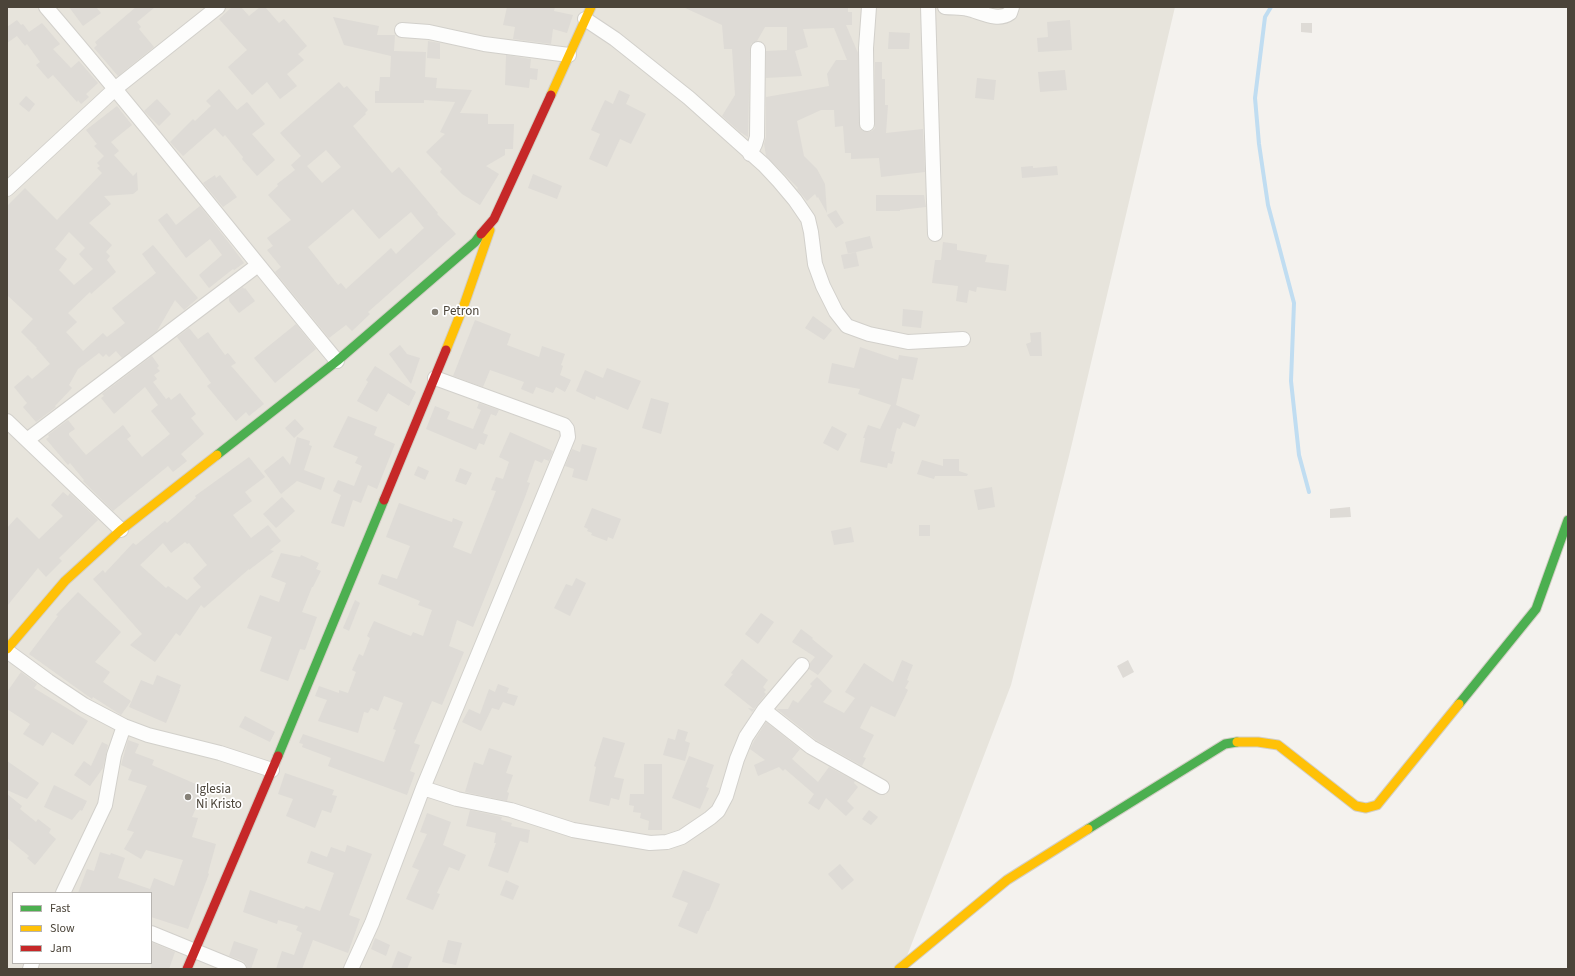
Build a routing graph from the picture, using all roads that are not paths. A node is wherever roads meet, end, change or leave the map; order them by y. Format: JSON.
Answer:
{"nodes":[{"id":1,"x":46,"y":7,"type":"edge"},
{"id":2,"x":218,"y":7,"type":"edge"},
{"id":3,"x":869,"y":7,"type":"edge"},
{"id":4,"x":928,"y":7,"type":"edge"},
{"id":5,"x":945,"y":7,"type":"edge"},
{"id":6,"x":1012,"y":7,"type":"edge"},
{"id":7,"x":588,"y":13,"type":"edge"},
{"id":8,"x":402,"y":30,"type":"dead end"},
{"id":9,"x":758,"y":49,"type":"dead end"},
{"id":10,"x":569,"y":55,"type":"junction"},
{"id":11,"x":116,"y":88,"type":"junction"},
{"id":12,"x":867,"y":124,"type":"dead end"},
{"id":13,"x":750,"y":154,"type":"junction"},
{"id":14,"x":7,"y":189,"type":"edge"},
{"id":15,"x":494,"y":219,"type":"junction"},
{"id":16,"x":935,"y":234,"type":"dead end"},
{"id":17,"x":258,"y":265,"type":"junction"},
{"id":18,"x":963,"y":339,"type":"dead end"},
{"id":19,"x":337,"y":361,"type":"junction"},
{"id":20,"x":435,"y":378,"type":"junction"},
{"id":21,"x":7,"y":421,"type":"edge"},
{"id":22,"x":27,"y":440,"type":"junction"},
{"id":23,"x":1568,"y":520,"type":"edge"},
{"id":24,"x":120,"y":530,"type":"junction"},
{"id":25,"x":7,"y":650,"type":"edge"},
{"id":26,"x":802,"y":665,"type":"dead end"},
{"id":27,"x":764,"y":710,"type":"junction"},
{"id":28,"x":124,"y":726,"type":"junction"},
{"id":29,"x":272,"y":770,"type":"junction"},
{"id":30,"x":882,"y":787,"type":"dead end"},
{"id":31,"x":423,"y":788,"type":"junction"},
{"id":32,"x":63,"y":892,"type":"edge"},
{"id":33,"x":152,"y":933,"type":"edge"},
{"id":34,"x":195,"y":950,"type":"junction"},
{"id":35,"x":187,"y":969,"type":"edge"},
{"id":36,"x":239,"y":969,"type":"edge"},
{"id":37,"x":351,"y":969,"type":"edge"},
{"id":38,"x":899,"y":969,"type":"edge"}],
"edges":[{"from":1,"to":11,"type":"street"},
{"from":2,"to":11,"type":"street"},
{"from":3,"to":12,"type":"street"},
{"from":4,"to":16,"type":"street"},
{"from":5,"to":6,"type":"street"},
{"from":7,"to":10,"type":"street"},
{"from":7,"to":13,"type":"street"},
{"from":8,"to":10,"type":"street"},
{"from":9,"to":13,"type":"street"},
{"from":10,"to":15,"type":"street"},
{"from":11,"to":14,"type":"street"},
{"from":11,"to":17,"type":"street"},
{"from":13,"to":18,"type":"street"},
{"from":15,"to":19,"type":"street"},
{"from":15,"to":20,"type":"street"},
{"from":17,"to":19,"type":"street"},
{"from":17,"to":22,"type":"street"},
{"from":19,"to":24,"type":"street"},
{"from":20,"to":29,"type":"street"},
{"from":20,"to":31,"type":"street"},
{"from":21,"to":22,"type":"street"},
{"from":22,"to":24,"type":"street"},
{"from":23,"to":38,"type":"street"},
{"from":24,"to":25,"type":"street"},
{"from":25,"to":28,"type":"street"},
{"from":26,"to":27,"type":"street"},
{"from":27,"to":30,"type":"street"},
{"from":27,"to":31,"type":"street"},
{"from":28,"to":29,"type":"street"},
{"from":28,"to":32,"type":"street"},
{"from":29,"to":34,"type":"street"},
{"from":31,"to":37,"type":"street"},
{"from":33,"to":34,"type":"street"},
{"from":34,"to":35,"type":"street"},
{"from":34,"to":36,"type":"street"}]}
